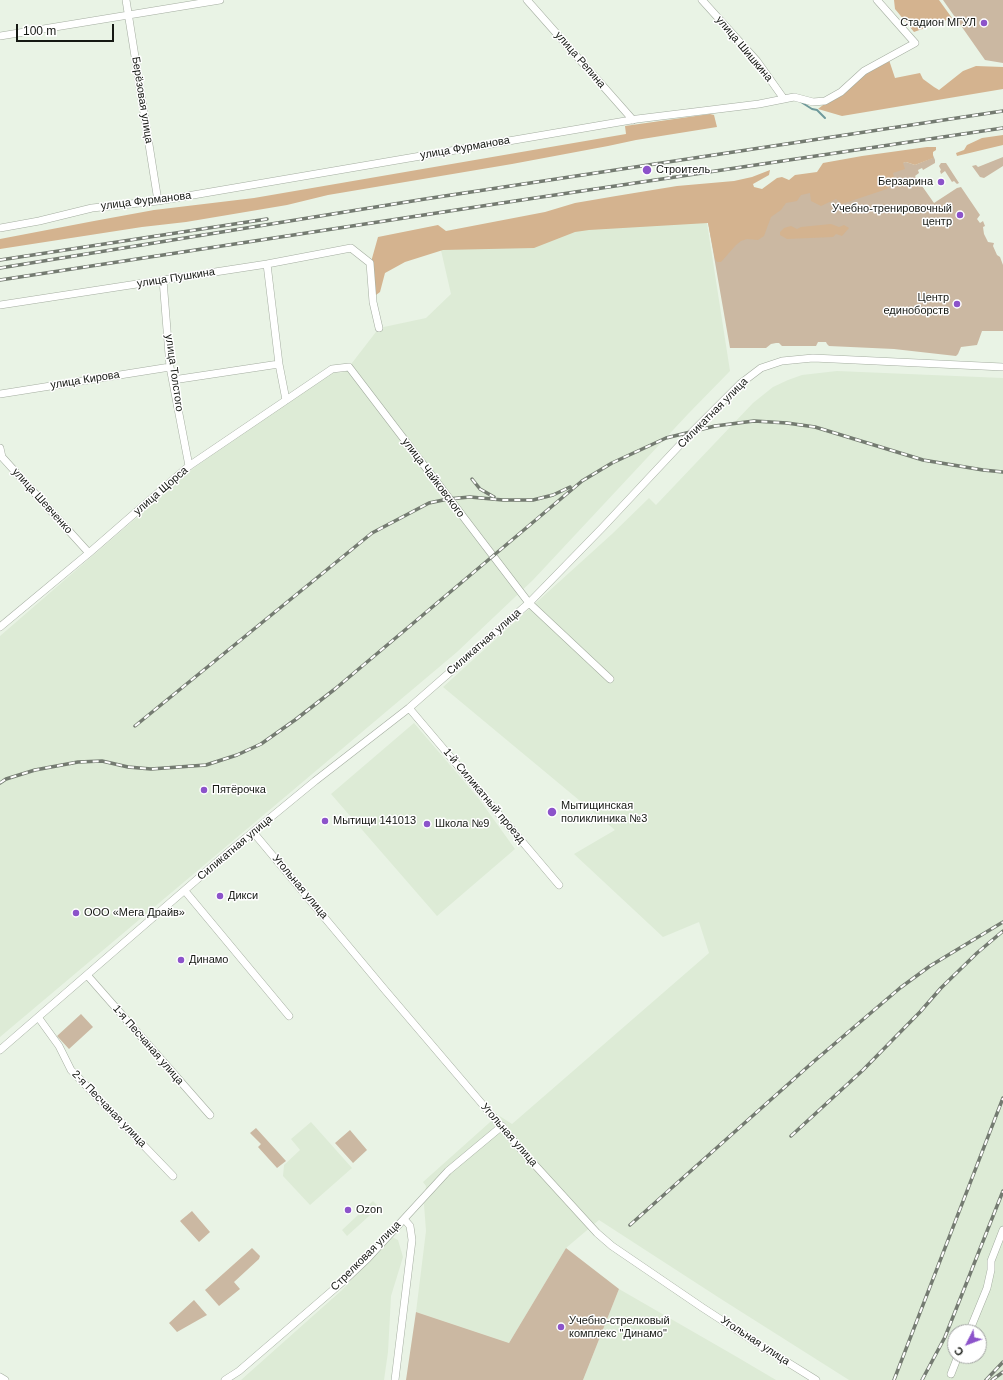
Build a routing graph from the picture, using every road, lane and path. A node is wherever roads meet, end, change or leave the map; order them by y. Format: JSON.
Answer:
{"nodes":[{"id":1,"x":126,"y":0,"type":"edge"},
{"id":2,"x":220,"y":0,"type":"edge"},
{"id":3,"x":527,"y":0,"type":"edge"},
{"id":4,"x":702,"y":0,"type":"edge"},
{"id":5,"x":877,"y":0,"type":"edge"},
{"id":6,"x":128,"y":15,"type":"junction"},
{"id":7,"x":0,"y":36,"type":"edge"},
{"id":8,"x":784,"y":99,"type":"junction"},
{"id":9,"x":633,"y":120,"type":"junction"},
{"id":10,"x":158,"y":201,"type":"junction"},
{"id":11,"x":0,"y":228,"type":"edge"},
{"id":12,"x":267,"y":264,"type":"junction"},
{"id":13,"x":163,"y":280,"type":"junction"},
{"id":14,"x":0,"y":305,"type":"edge"},
{"id":15,"x":379,"y":328,"type":"dead end"},
{"id":16,"x":279,"y":364,"type":"junction"},
{"id":17,"x":170,"y":367,"type":"junction"},
{"id":18,"x":1003,"y":368,"type":"edge"},
{"id":19,"x":332,"y":369,"type":"joint"},
{"id":20,"x":173,"y":380,"type":"junction"},
{"id":21,"x":0,"y":394,"type":"edge"},
{"id":22,"x":286,"y":400,"type":"junction"},
{"id":23,"x":0,"y":448,"type":"edge"},
{"id":24,"x":1,"y":457,"type":"edge"},
{"id":25,"x":189,"y":466,"type":"junction"},
{"id":26,"x":89,"y":553,"type":"junction"},
{"id":27,"x":528,"y":603,"type":"junction"},
{"id":28,"x":0,"y":627,"type":"edge"},
{"id":29,"x":610,"y":679,"type":"dead end"},
{"id":30,"x":409,"y":708,"type":"junction"},
{"id":31,"x":253,"y":832,"type":"junction"},
{"id":32,"x":559,"y":885,"type":"dead end"},
{"id":33,"x":184,"y":891,"type":"junction"},
{"id":34,"x":86,"y":975,"type":"junction"},
{"id":35,"x":289,"y":1016,"type":"dead end"},
{"id":36,"x":38,"y":1017,"type":"junction"},
{"id":37,"x":0,"y":1050,"type":"edge"},
{"id":38,"x":210,"y":1115,"type":"dead end"},
{"id":39,"x":502,"y":1126,"type":"junction"},
{"id":40,"x":173,"y":1176,"type":"dead end"},
{"id":41,"x":404,"y":1219,"type":"junction"},
{"id":42,"x":1003,"y":1230,"type":"edge"},
{"id":43,"x":972,"y":1324,"type":"edge"},
{"id":44,"x":955,"y":1364,"type":"edge"},
{"id":45,"x":951,"y":1374,"type":"dead end"},
{"id":46,"x":0,"y":1377,"type":"edge"},
{"id":47,"x":5,"y":1380,"type":"edge"},
{"id":48,"x":225,"y":1380,"type":"edge"},
{"id":49,"x":395,"y":1380,"type":"edge"},
{"id":50,"x":816,"y":1380,"type":"edge"}],
"edges":[{"from":1,"to":6,"type":"street","name":"Берёзовая улица"},
{"from":2,"to":6,"type":"street"},
{"from":3,"to":9,"type":"street","name":"улица Репина"},
{"from":4,"to":8,"type":"street","name":"улица Шишкина"},
{"from":5,"to":8,"type":"street","name":"улица Фурманова"},
{"from":6,"to":7,"type":"street"},
{"from":6,"to":10,"type":"street","name":"Берёзовая улица"},
{"from":8,"to":9,"type":"street","name":"улица Фурманова"},
{"from":9,"to":10,"type":"street","name":"улица Фурманова"},
{"from":10,"to":11,"type":"street","name":"улица Фурманова"},
{"from":12,"to":13,"type":"street","name":"улица Пушкина"},
{"from":12,"to":15,"type":"street","name":"улица Пушкина"},
{"from":12,"to":16,"type":"street"},
{"from":13,"to":14,"type":"street","name":"улица Пушкина"},
{"from":13,"to":17,"type":"street","name":"улица Толстого"},
{"from":16,"to":20,"type":"street"},
{"from":16,"to":22,"type":"street"},
{"from":17,"to":20,"type":"street","name":"улица Толстого"},
{"from":17,"to":21,"type":"street","name":"улица Кирова"},
{"from":18,"to":27,"type":"street","name":"Силикатная улица"},
{"from":19,"to":22,"type":"street","name":"улица Щорса"},
{"from":19,"to":27,"type":"street","name":"улица Чайковского"},
{"from":20,"to":25,"type":"street","name":"улица Толстого"},
{"from":22,"to":25,"type":"street","name":"улица Щорса"},
{"from":23,"to":24,"type":"street","name":"улица Шевченко"},
{"from":24,"to":26,"type":"street","name":"улица Шевченко"},
{"from":25,"to":26,"type":"street","name":"улица Щорса"},
{"from":26,"to":28,"type":"street","name":"улица Щорса"},
{"from":27,"to":29,"type":"street"},
{"from":27,"to":30,"type":"street","name":"Силикатная улица"},
{"from":30,"to":31,"type":"street","name":"Силикатная улица"},
{"from":30,"to":32,"type":"street","name":"1-й Силикатный проезд"},
{"from":31,"to":33,"type":"street","name":"Силикатная улица"},
{"from":31,"to":39,"type":"street","name":"Угольная улица"},
{"from":33,"to":34,"type":"street","name":"Силикатная улица"},
{"from":33,"to":35,"type":"street"},
{"from":34,"to":36,"type":"street","name":"Силикатная улица"},
{"from":34,"to":38,"type":"street","name":"1-я Песчаная улица"},
{"from":36,"to":37,"type":"street","name":"Силикатная улица"},
{"from":36,"to":40,"type":"street","name":"2-я Песчаная улица"},
{"from":39,"to":41,"type":"street","name":"Стрелковая улица"},
{"from":39,"to":50,"type":"street","name":"Угольная улица"},
{"from":41,"to":48,"type":"street","name":"Стрелковая улица"},
{"from":41,"to":49,"type":"street"},
{"from":42,"to":43,"type":"street"},
{"from":44,"to":45,"type":"street"},
{"from":46,"to":47,"type":"street"}]}
